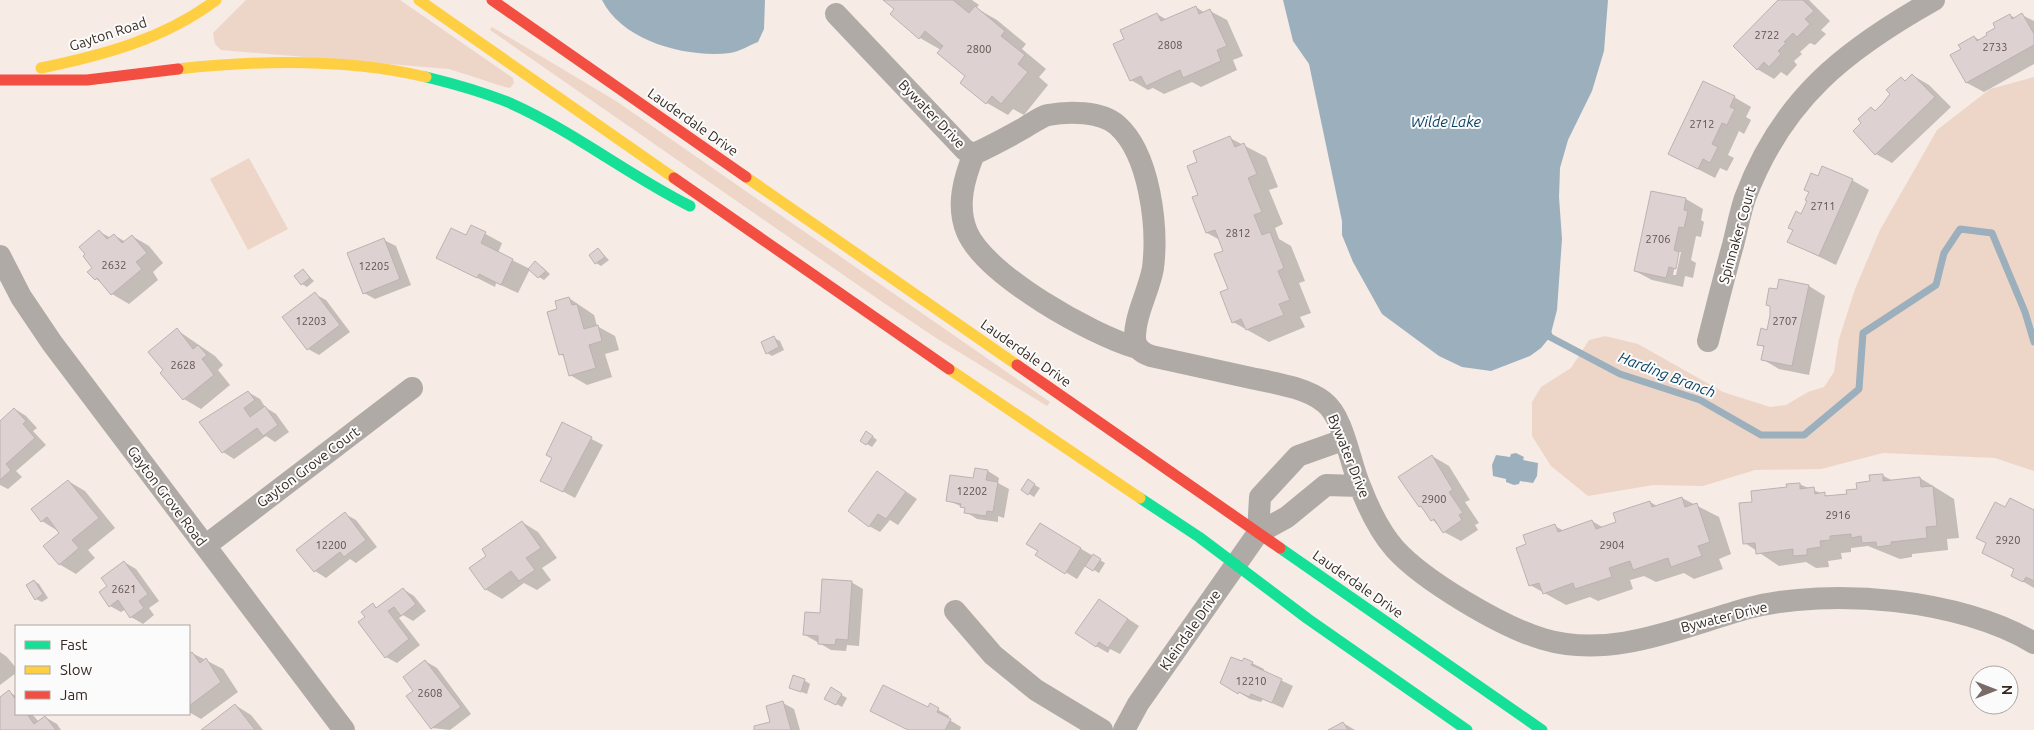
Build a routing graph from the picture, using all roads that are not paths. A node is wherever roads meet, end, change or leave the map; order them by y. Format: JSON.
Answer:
{"nodes":[{"id":1,"x":216,"y":0,"type":"edge"},
{"id":2,"x":418,"y":0,"type":"edge"},
{"id":3,"x":492,"y":0,"type":"edge"},
{"id":4,"x":1934,"y":0,"type":"edge"},
{"id":5,"x":500,"y":4,"type":"edge"},
{"id":6,"x":836,"y":14,"type":"dead end"},
{"id":7,"x":0,"y":78,"type":"edge"},
{"id":8,"x":974,"y":154,"type":"junction"},
{"id":9,"x":0,"y":256,"type":"edge"},
{"id":10,"x":790,"y":258,"type":"junction"},
{"id":11,"x":1708,"y":341,"type":"dead end"},
{"id":12,"x":1137,"y":348,"type":"junction"},
{"id":13,"x":412,"y":388,"type":"dead end"},
{"id":14,"x":1343,"y":440,"type":"junction"},
{"id":15,"x":1360,"y":486,"type":"junction"},
{"id":16,"x":1258,"y":533,"type":"junction"},
{"id":17,"x":205,"y":546,"type":"junction"},
{"id":18,"x":1235,"y":565,"type":"junction"},
{"id":19,"x":955,"y":611,"type":"dead end"},
{"id":20,"x":2034,"y":643,"type":"edge"},
{"id":21,"x":344,"y":730,"type":"edge"},
{"id":22,"x":1102,"y":730,"type":"edge"},
{"id":23,"x":1124,"y":730,"type":"edge"},
{"id":24,"x":1468,"y":730,"type":"edge"},
{"id":25,"x":1542,"y":730,"type":"edge"}],
"edges":[{"from":1,"to":7,"type":"main road","name":"Gayton Road"},
{"from":2,"to":10,"type":"main road"},
{"from":3,"to":5,"type":"main road","name":"Lauderdale Drive"},
{"from":4,"to":11,"type":"street","name":"Spinnaker Court"},
{"from":5,"to":16,"type":"main road","name":"Lauderdale Drive"},
{"from":6,"to":8,"type":"street","name":"Bywater Drive"},
{"from":7,"to":10,"type":"main road"},
{"from":8,"to":12,"type":"street"},
{"from":8,"to":12,"type":"street","name":"Bywater Drive"},
{"from":9,"to":17,"type":"street","name":"Gayton Grove Road"},
{"from":10,"to":18,"type":"main road"},
{"from":12,"to":14,"type":"street","name":"Bywater Drive"},
{"from":13,"to":17,"type":"street","name":"Gayton Grove Court"},
{"from":14,"to":15,"type":"street","name":"Bywater Drive"},
{"from":14,"to":16,"type":"street"},
{"from":15,"to":16,"type":"street","name":"Kleindale Drive"},
{"from":15,"to":20,"type":"street","name":"Bywater Drive"},
{"from":16,"to":18,"type":"street","name":"Kleindale Drive"},
{"from":16,"to":25,"type":"main road","name":"Lauderdale Drive"},
{"from":17,"to":21,"type":"street","name":"Gayton Grove Road"},
{"from":18,"to":23,"type":"street","name":"Kleindale Drive"},
{"from":18,"to":24,"type":"main road"},
{"from":19,"to":22,"type":"street"}]}
